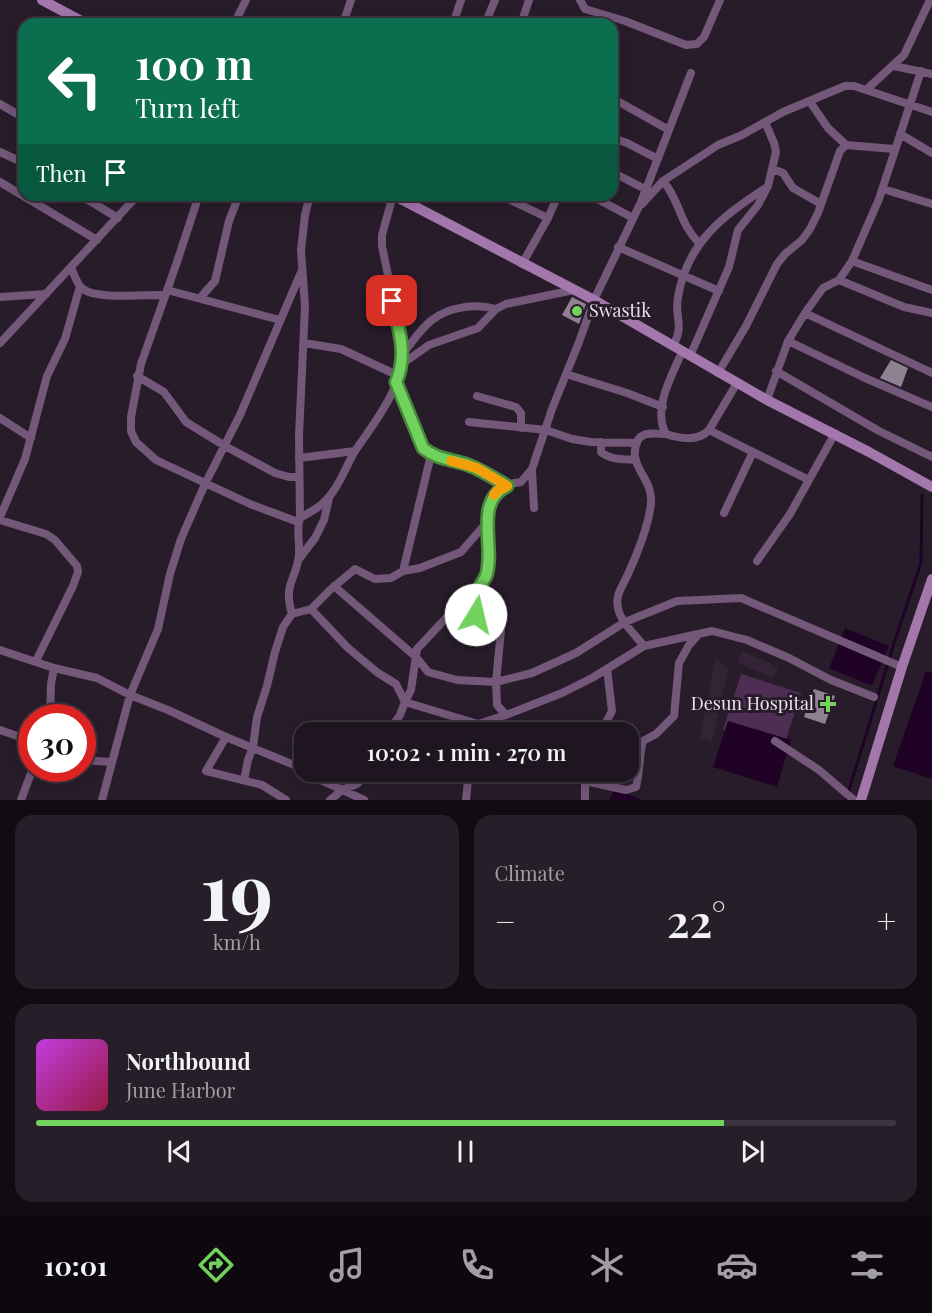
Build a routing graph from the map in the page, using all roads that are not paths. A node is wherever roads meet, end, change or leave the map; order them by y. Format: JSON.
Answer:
{"nodes":[{"id":1,"x":42,"y":0,"type":"edge"},
{"id":2,"x":246,"y":0,"type":"edge"},
{"id":3,"x":351,"y":0,"type":"edge"},
{"id":4,"x":461,"y":0,"type":"edge"},
{"id":5,"x":495,"y":0,"type":"edge"},
{"id":6,"x":530,"y":0,"type":"edge"},
{"id":7,"x":580,"y":0,"type":"edge"},
{"id":8,"x":720,"y":0,"type":"edge"},
{"id":9,"x":930,"y":0,"type":"edge"},
{"id":10,"x":76,"y":18,"type":"edge"},
{"id":11,"x":237,"y":18,"type":"edge"},
{"id":12,"x":345,"y":18,"type":"edge"},
{"id":13,"x":455,"y":18,"type":"edge"},
{"id":14,"x":488,"y":18,"type":"edge"},
{"id":15,"x":523,"y":18,"type":"edge"},
{"id":16,"x":615,"y":18,"type":"edge"},
{"id":17,"x":618,"y":19,"type":"edge"},
{"id":18,"x":894,"y":66,"type":"junction"},
{"id":19,"x":921,"y":71,"type":"junction"},
{"id":20,"x":691,"y":73,"type":"dead end"},
{"id":21,"x":932,"y":74,"type":"edge"},
{"id":22,"x":866,"y":90,"type":"junction"},
{"id":23,"x":618,"y":101,"type":"edge"},
{"id":24,"x":810,"y":102,"type":"junction"},
{"id":25,"x":0,"y":104,"type":"edge"},
{"id":26,"x":910,"y":105,"type":"junction"},
{"id":27,"x":932,"y":112,"type":"edge"},
{"id":28,"x":18,"y":114,"type":"edge"},
{"id":29,"x":765,"y":122,"type":"junction"},
{"id":30,"x":669,"y":130,"type":"junction"},
{"id":31,"x":900,"y":134,"type":"junction"},
{"id":32,"x":618,"y":140,"type":"edge"},
{"id":33,"x":846,"y":145,"type":"junction"},
{"id":34,"x":894,"y":149,"type":"junction"},
{"id":35,"x":0,"y":152,"type":"edge"},
{"id":36,"x":932,"y":153,"type":"edge"},
{"id":37,"x":657,"y":159,"type":"junction"},
{"id":38,"x":18,"y":160,"type":"edge"},
{"id":39,"x":773,"y":169,"type":"junction"},
{"id":40,"x":618,"y":175,"type":"edge"},
{"id":41,"x":663,"y":181,"type":"junction"},
{"id":42,"x":0,"y":182,"type":"edge"},
{"id":43,"x":768,"y":186,"type":"junction"},
{"id":44,"x":645,"y":189,"type":"junction"},
{"id":45,"x":883,"y":189,"type":"junction"},
{"id":46,"x":18,"y":193,"type":"edge"},
{"id":47,"x":32,"y":201,"type":"edge"},
{"id":48,"x":90,"y":201,"type":"edge"},
{"id":49,"x":133,"y":201,"type":"edge"},
{"id":50,"x":197,"y":201,"type":"edge"},
{"id":51,"x":237,"y":201,"type":"edge"},
{"id":52,"x":309,"y":201,"type":"edge"},
{"id":53,"x":391,"y":201,"type":"edge"},
{"id":54,"x":404,"y":201,"type":"edge"},
{"id":55,"x":519,"y":201,"type":"edge"},
{"id":56,"x":555,"y":201,"type":"edge"},
{"id":57,"x":604,"y":201,"type":"edge"},
{"id":58,"x":821,"y":204,"type":"junction"},
{"id":59,"x":932,"y":204,"type":"edge"},
{"id":60,"x":635,"y":215,"type":"junction"},
{"id":61,"x":118,"y":218,"type":"junction"},
{"id":62,"x":548,"y":218,"type":"junction"},
{"id":63,"x":97,"y":240,"type":"junction"},
{"id":64,"x":699,"y":243,"type":"junction"},
{"id":65,"x":618,"y":247,"type":"junction"},
{"id":66,"x":852,"y":261,"type":"junction"},
{"id":67,"x":522,"y":264,"type":"junction"},
{"id":68,"x":71,"y":268,"type":"junction"},
{"id":69,"x":302,"y":270,"type":"junction"},
{"id":70,"x":683,"y":276,"type":"junction"},
{"id":71,"x":839,"y":280,"type":"junction"},
{"id":72,"x":80,"y":286,"type":"junction"},
{"id":73,"x":574,"y":290,"type":"junction"},
{"id":74,"x":932,"y":290,"type":"edge"},
{"id":75,"x":719,"y":291,"type":"junction"},
{"id":76,"x":166,"y":292,"type":"junction"},
{"id":77,"x":46,"y":294,"type":"junction"},
{"id":78,"x":0,"y":297,"type":"edge"},
{"id":79,"x":200,"y":298,"type":"junction"},
{"id":80,"x":594,"y":300,"type":"junction"},
{"id":81,"x":496,"y":309,"type":"junction"},
{"id":82,"x":805,"y":312,"type":"junction"},
{"id":83,"x":932,"y":313,"type":"edge"},
{"id":84,"x":280,"y":320,"type":"junction"},
{"id":85,"x":788,"y":341,"type":"junction"},
{"id":86,"x":0,"y":343,"type":"edge"},
{"id":87,"x":304,"y":343,"type":"junction"},
{"id":88,"x":682,"y":351,"type":"junction"},
{"id":89,"x":403,"y":353,"type":"junction"},
{"id":90,"x":402,"y":364,"type":"junction"},
{"id":91,"x":776,"y":371,"type":"junction"},
{"id":92,"x":718,"y":373,"type":"junction"},
{"id":93,"x":932,"y":373,"type":"edge"},
{"id":94,"x":566,"y":374,"type":"junction"},
{"id":95,"x":137,"y":376,"type":"junction"},
{"id":96,"x":398,"y":379,"type":"junction"},
{"id":97,"x":737,"y":383,"type":"junction"},
{"id":98,"x":477,"y":396,"type":"dead end"},
{"id":99,"x":766,"y":400,"type":"junction"},
{"id":100,"x":663,"y":407,"type":"junction"},
{"id":101,"x":932,"y":407,"type":"edge"},
{"id":102,"x":0,"y":418,"type":"edge"},
{"id":103,"x":469,"y":422,"type":"dead end"},
{"id":104,"x":521,"y":428,"type":"junction"},
{"id":105,"x":546,"y":430,"type":"junction"},
{"id":106,"x":709,"y":430,"type":"junction"},
{"id":107,"x":666,"y":434,"type":"junction"},
{"id":108,"x":834,"y":435,"type":"junction"},
{"id":109,"x":30,"y":438,"type":"junction"},
{"id":110,"x":601,"y":442,"type":"junction"},
{"id":111,"x":637,"y":443,"type":"junction"},
{"id":112,"x":225,"y":446,"type":"junction"},
{"id":113,"x":355,"y":452,"type":"junction"},
{"id":114,"x":753,"y":452,"type":"junction"},
{"id":115,"x":431,"y":455,"type":"junction"},
{"id":116,"x":932,"y":457,"type":"edge"},
{"id":117,"x":299,"y":458,"type":"junction"},
{"id":118,"x":636,"y":460,"type":"junction"},
{"id":119,"x":532,"y":470,"type":"junction"},
{"id":120,"x":299,"y":477,"type":"junction"},
{"id":121,"x":809,"y":480,"type":"junction"},
{"id":122,"x":205,"y":484,"type":"junction"},
{"id":123,"x":932,"y":485,"type":"edge"},
{"id":124,"x":507,"y":486,"type":"junction"},
{"id":125,"x":331,"y":494,"type":"junction"},
{"id":126,"x":534,"y":508,"type":"dead end"},
{"id":127,"x":724,"y":513,"type":"dead end"},
{"id":128,"x":0,"y":519,"type":"edge"},
{"id":129,"x":299,"y":520,"type":"junction"},
{"id":130,"x":487,"y":522,"type":"junction"},
{"id":131,"x":298,"y":559,"type":"junction"},
{"id":132,"x":757,"y":561,"type":"dead end"},
{"id":133,"x":403,"y":571,"type":"junction"},
{"id":134,"x":932,"y":579,"type":"edge"},
{"id":135,"x":334,"y":586,"type":"junction"},
{"id":136,"x":311,"y":609,"type":"junction"},
{"id":137,"x":292,"y":614,"type":"junction"},
{"id":138,"x":625,"y":622,"type":"junction"},
{"id":139,"x":486,"y":627,"type":"junction"},
{"id":140,"x":699,"y":634,"type":"junction"},
{"id":141,"x":644,"y":646,"type":"junction"},
{"id":142,"x":0,"y":650,"type":"edge"},
{"id":143,"x":416,"y":657,"type":"junction"},
{"id":144,"x":36,"y":661,"type":"junction"},
{"id":145,"x":902,"y":667,"type":"junction"},
{"id":146,"x":54,"y":668,"type":"junction"},
{"id":147,"x":607,"y":669,"type":"junction"},
{"id":148,"x":496,"y":682,"type":"junction"},
{"id":149,"x":130,"y":695,"type":"junction"},
{"id":150,"x":874,"y":697,"type":"dead end"},
{"id":151,"x":405,"y":702,"type":"junction"},
{"id":152,"x":50,"y":704,"type":"edge"},
{"id":153,"x":506,"y":715,"type":"junction"},
{"id":154,"x":395,"y":722,"type":"edge"},
{"id":155,"x":461,"y":722,"type":"edge"},
{"id":156,"x":491,"y":722,"type":"edge"},
{"id":157,"x":606,"y":722,"type":"edge"},
{"id":158,"x":0,"y":730,"type":"edge"},
{"id":159,"x":18,"y":736,"type":"edge"},
{"id":160,"x":226,"y":737,"type":"junction"},
{"id":161,"x":776,"y":741,"type":"dead end"},
{"id":162,"x":253,"y":747,"type":"junction"},
{"id":163,"x":639,"y":756,"type":"edge"},
{"id":164,"x":96,"y":761,"type":"edge"},
{"id":165,"x":111,"y":762,"type":"junction"},
{"id":166,"x":294,"y":765,"type":"edge"},
{"id":167,"x":244,"y":780,"type":"junction"},
{"id":168,"x":28,"y":782,"type":"edge"},
{"id":169,"x":325,"y":782,"type":"edge"},
{"id":170,"x":359,"y":782,"type":"edge"},
{"id":171,"x":468,"y":782,"type":"edge"},
{"id":172,"x":585,"y":782,"type":"joint"},
{"id":173,"x":637,"y":782,"type":"edge"},
{"id":174,"x":342,"y":790,"type":"junction"},
{"id":175,"x":21,"y":800,"type":"edge"},
{"id":176,"x":102,"y":800,"type":"edge"},
{"id":177,"x":286,"y":800,"type":"edge"},
{"id":178,"x":330,"y":800,"type":"edge"},
{"id":179,"x":364,"y":800,"type":"edge"},
{"id":180,"x":466,"y":800,"type":"edge"},
{"id":181,"x":585,"y":800,"type":"edge"},
{"id":182,"x":854,"y":800,"type":"edge"},
{"id":183,"x":861,"y":800,"type":"edge"}],
"edges":[{"from":1,"to":10,"type":"main road"},
{"from":2,"to":11,"type":"street"},
{"from":3,"to":12,"type":"street"},
{"from":4,"to":13,"type":"street"},
{"from":5,"to":14,"type":"street"},
{"from":6,"to":15,"type":"street"},
{"from":7,"to":16,"type":"street"},
{"from":8,"to":17,"type":"street"},
{"from":9,"to":18,"type":"street"},
{"from":18,"to":19,"type":"street"},
{"from":18,"to":22,"type":"street"},
{"from":19,"to":21,"type":"street"},
{"from":19,"to":26,"type":"street"},
{"from":20,"to":30,"type":"street"},
{"from":22,"to":24,"type":"street"},
{"from":22,"to":26,"type":"street"},
{"from":23,"to":30,"type":"street"},
{"from":24,"to":29,"type":"street"},
{"from":24,"to":33,"type":"street"},
{"from":25,"to":28,"type":"street"},
{"from":26,"to":27,"type":"street"},
{"from":26,"to":31,"type":"street"},
{"from":29,"to":39,"type":"street"},
{"from":29,"to":41,"type":"street"},
{"from":30,"to":37,"type":"street"},
{"from":31,"to":34,"type":"street"},
{"from":31,"to":36,"type":"street"},
{"from":32,"to":37,"type":"street"},
{"from":33,"to":34,"type":"street"},
{"from":33,"to":58,"type":"street"},
{"from":34,"to":45,"type":"street"},
{"from":35,"to":38,"type":"street"},
{"from":37,"to":44,"type":"street"},
{"from":39,"to":43,"type":"street"},
{"from":39,"to":58,"type":"street"},
{"from":40,"to":44,"type":"street"},
{"from":41,"to":60,"type":"street"},
{"from":41,"to":64,"type":"street"},
{"from":42,"to":46,"type":"street"},
{"from":43,"to":64,"type":"street"},
{"from":43,"to":75,"type":"street"},
{"from":44,"to":60,"type":"street"},
{"from":45,"to":59,"type":"street"},
{"from":45,"to":66,"type":"street"},
{"from":47,"to":63,"type":"street"},
{"from":48,"to":61,"type":"street"},
{"from":49,"to":61,"type":"street"},
{"from":50,"to":76,"type":"street"},
{"from":51,"to":79,"type":"street"},
{"from":52,"to":69,"type":"street"},
{"from":53,"to":89,"type":"street"},
{"from":54,"to":67,"type":"main road"},
{"from":55,"to":62,"type":"street"},
{"from":56,"to":62,"type":"street"},
{"from":57,"to":60,"type":"street"},
{"from":58,"to":92,"type":"street"},
{"from":60,"to":65,"type":"street"},
{"from":61,"to":63,"type":"street"},
{"from":62,"to":67,"type":"street"},
{"from":63,"to":68,"type":"street"},
{"from":64,"to":70,"type":"street"},
{"from":65,"to":70,"type":"street"},
{"from":65,"to":80,"type":"street"},
{"from":66,"to":71,"type":"street"},
{"from":66,"to":74,"type":"street"},
{"from":67,"to":73,"type":"main road"},
{"from":68,"to":72,"type":"street"},
{"from":68,"to":77,"type":"street"},
{"from":69,"to":84,"type":"street"},
{"from":69,"to":87,"type":"street"},
{"from":70,"to":75,"type":"street"},
{"from":70,"to":88,"type":"street"},
{"from":71,"to":82,"type":"street"},
{"from":71,"to":83,"type":"street"},
{"from":72,"to":76,"type":"street"},
{"from":72,"to":109,"type":"street"},
{"from":73,"to":80,"type":"main road"},
{"from":73,"to":81,"type":"street"},
{"from":75,"to":88,"type":"street"},
{"from":76,"to":79,"type":"street"},
{"from":76,"to":95,"type":"street"},
{"from":77,"to":78,"type":"street"},
{"from":77,"to":86,"type":"street"},
{"from":79,"to":84,"type":"street"},
{"from":80,"to":88,"type":"main road"},
{"from":80,"to":94,"type":"street"},
{"from":81,"to":89,"type":"street"},
{"from":81,"to":90,"type":"street"},
{"from":82,"to":85,"type":"street"},
{"from":82,"to":93,"type":"street"},
{"from":84,"to":112,"type":"street"},
{"from":85,"to":91,"type":"street"},
{"from":85,"to":101,"type":"street"},
{"from":87,"to":96,"type":"street"},
{"from":87,"to":117,"type":"street"},
{"from":88,"to":92,"type":"main road"},
{"from":88,"to":100,"type":"street"},
{"from":89,"to":90,"type":"street"},
{"from":90,"to":96,"type":"street"},
{"from":91,"to":99,"type":"street"},
{"from":91,"to":116,"type":"street"},
{"from":92,"to":97,"type":"main road"},
{"from":94,"to":100,"type":"street"},
{"from":94,"to":105,"type":"street"},
{"from":95,"to":112,"type":"street"},
{"from":95,"to":122,"type":"street"},
{"from":96,"to":113,"type":"street"},
{"from":96,"to":115,"type":"street"},
{"from":97,"to":99,"type":"main road"},
{"from":97,"to":106,"type":"street"},
{"from":98,"to":104,"type":"street"},
{"from":99,"to":108,"type":"main road"},
{"from":100,"to":107,"type":"street"},
{"from":102,"to":109,"type":"street"},
{"from":103,"to":104,"type":"street"},
{"from":104,"to":105,"type":"street"},
{"from":105,"to":110,"type":"street"},
{"from":105,"to":119,"type":"street"},
{"from":106,"to":107,"type":"street"},
{"from":106,"to":114,"type":"street"},
{"from":107,"to":111,"type":"street"},
{"from":108,"to":121,"type":"street"},
{"from":108,"to":123,"type":"main road"},
{"from":109,"to":128,"type":"street"},
{"from":110,"to":111,"type":"street"},
{"from":110,"to":118,"type":"street"},
{"from":111,"to":118,"type":"street"},
{"from":112,"to":120,"type":"street"},
{"from":112,"to":122,"type":"street"},
{"from":113,"to":117,"type":"street"},
{"from":113,"to":125,"type":"street"},
{"from":114,"to":121,"type":"street"},
{"from":114,"to":127,"type":"street"},
{"from":115,"to":124,"type":"street"},
{"from":115,"to":133,"type":"street"},
{"from":117,"to":120,"type":"street"},
{"from":118,"to":138,"type":"street"},
{"from":119,"to":124,"type":"street"},
{"from":119,"to":126,"type":"street"},
{"from":120,"to":129,"type":"street"},
{"from":121,"to":132,"type":"street"},
{"from":122,"to":129,"type":"street"},
{"from":122,"to":149,"type":"street"},
{"from":124,"to":130,"type":"street"},
{"from":125,"to":129,"type":"street"},
{"from":125,"to":131,"type":"street"},
{"from":128,"to":144,"type":"street"},
{"from":129,"to":131,"type":"street"},
{"from":130,"to":133,"type":"street"},
{"from":130,"to":139,"type":"street"},
{"from":131,"to":137,"type":"street"},
{"from":133,"to":135,"type":"street"},
{"from":134,"to":145,"type":"main road"},
{"from":135,"to":136,"type":"street"},
{"from":135,"to":143,"type":"street"},
{"from":136,"to":137,"type":"street"},
{"from":136,"to":151,"type":"street"},
{"from":137,"to":162,"type":"street"},
{"from":138,"to":141,"type":"street"},
{"from":138,"to":145,"type":"street"},
{"from":138,"to":148,"type":"street"},
{"from":139,"to":143,"type":"street"},
{"from":139,"to":148,"type":"street"},
{"from":140,"to":141,"type":"street"},
{"from":140,"to":150,"type":"street"},
{"from":140,"to":163,"type":"street"},
{"from":141,"to":147,"type":"street"},
{"from":142,"to":144,"type":"street"},
{"from":143,"to":148,"type":"street"},
{"from":143,"to":151,"type":"street"},
{"from":144,"to":146,"type":"street"},
{"from":145,"to":183,"type":"main road"},
{"from":146,"to":149,"type":"street"},
{"from":146,"to":152,"type":"street"},
{"from":147,"to":153,"type":"street"},
{"from":147,"to":157,"type":"street"},
{"from":148,"to":153,"type":"street"},
{"from":149,"to":160,"type":"street"},
{"from":149,"to":165,"type":"street"},
{"from":151,"to":154,"type":"street"},
{"from":151,"to":155,"type":"street"},
{"from":153,"to":156,"type":"street"},
{"from":158,"to":159,"type":"street"},
{"from":160,"to":162,"type":"street"},
{"from":160,"to":167,"type":"street"},
{"from":161,"to":182,"type":"street"},
{"from":162,"to":166,"type":"street"},
{"from":162,"to":167,"type":"street"},
{"from":164,"to":165,"type":"street"},
{"from":165,"to":176,"type":"street"},
{"from":167,"to":177,"type":"street"},
{"from":168,"to":175,"type":"street"},
{"from":169,"to":174,"type":"street"},
{"from":170,"to":174,"type":"street"},
{"from":171,"to":180,"type":"street"},
{"from":172,"to":173,"type":"street"},
{"from":172,"to":181,"type":"street"},
{"from":174,"to":178,"type":"street"},
{"from":174,"to":179,"type":"street"}]}
